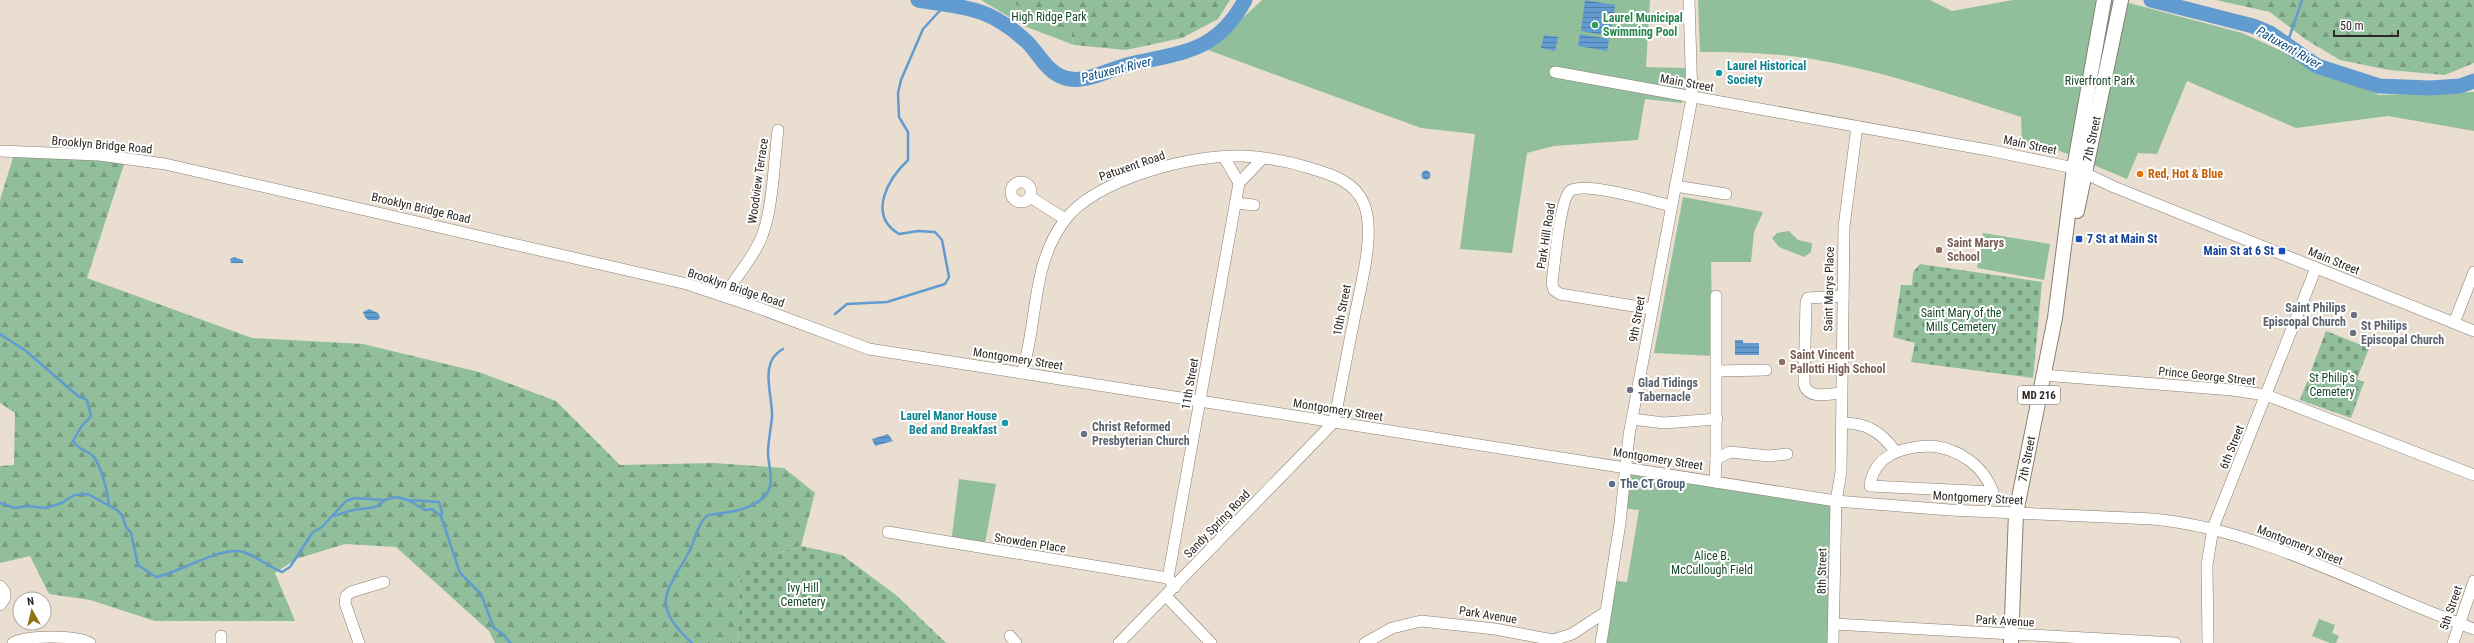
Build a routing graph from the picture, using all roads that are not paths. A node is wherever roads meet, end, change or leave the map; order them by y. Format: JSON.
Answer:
{"nodes":[{"id":1,"x":1689,"y":0,"type":"edge"},
{"id":2,"x":2104,"y":0,"type":"edge"},
{"id":3,"x":2121,"y":0,"type":"edge"},
{"id":4,"x":1556,"y":72,"type":"dead end"},
{"id":5,"x":1692,"y":98,"type":"junction"},
{"id":6,"x":1857,"y":126,"type":"junction"},
{"id":7,"x":778,"y":130,"type":"dead end"},
{"id":8,"x":0,"y":151,"type":"edge"},
{"id":9,"x":1224,"y":157,"type":"junction"},
{"id":10,"x":1262,"y":159,"type":"junction"},
{"id":11,"x":2079,"y":171,"type":"junction"},
{"id":12,"x":1239,"y":183,"type":"junction"},
{"id":13,"x":1675,"y":186,"type":"junction"},
{"id":14,"x":1726,"y":194,"type":"dead end"},
{"id":15,"x":1030,"y":197,"type":"dead end"},
{"id":16,"x":1236,"y":203,"type":"junction"},
{"id":17,"x":1364,"y":203,"type":"joint"},
{"id":18,"x":1254,"y":205,"type":"dead end"},
{"id":19,"x":1671,"y":206,"type":"junction"},
{"id":20,"x":1066,"y":219,"type":"junction"},
{"id":21,"x":2316,"y":268,"type":"junction"},
{"id":22,"x":2474,"y":272,"type":"edge"},
{"id":23,"x":725,"y":296,"type":"junction"},
{"id":24,"x":1716,"y":296,"type":"dead end"},
{"id":25,"x":1843,"y":296,"type":"junction"},
{"id":26,"x":1652,"y":309,"type":"junction"},
{"id":27,"x":2454,"y":323,"type":"junction"},
{"id":28,"x":2474,"y":331,"type":"edge"},
{"id":29,"x":828,"y":335,"type":"joint"},
{"id":30,"x":1766,"y":370,"type":"dead end"},
{"id":31,"x":1717,"y":371,"type":"junction"},
{"id":32,"x":1022,"y":373,"type":"junction"},
{"id":33,"x":2043,"y":375,"type":"junction"},
{"id":34,"x":1841,"y":393,"type":"junction"},
{"id":35,"x":2266,"y":395,"type":"junction"},
{"id":36,"x":1200,"y":402,"type":"junction"},
{"id":37,"x":1632,"y":419,"type":"junction"},
{"id":38,"x":1717,"y":419,"type":"junction"},
{"id":39,"x":1334,"y":422,"type":"junction"},
{"id":40,"x":1842,"y":423,"type":"junction"},
{"id":41,"x":1896,"y":452,"type":"junction"},
{"id":42,"x":1787,"y":454,"type":"dead end"},
{"id":43,"x":1716,"y":459,"type":"junction"},
{"id":44,"x":1626,"y":467,"type":"junction"},
{"id":45,"x":2474,"y":475,"type":"edge"},
{"id":46,"x":1715,"y":482,"type":"junction"},
{"id":47,"x":1836,"y":501,"type":"junction"},
{"id":48,"x":2016,"y":513,"type":"junction"},
{"id":49,"x":2213,"y":528,"type":"junction"},
{"id":50,"x":888,"y":532,"type":"dead end"},
{"id":51,"x":1168,"y":578,"type":"junction"},
{"id":52,"x":2474,"y":581,"type":"edge"},
{"id":53,"x":384,"y":582,"type":"dead end"},
{"id":54,"x":0,"y":586,"type":"edge"},
{"id":55,"x":1175,"y":587,"type":"junction"},
{"id":56,"x":1166,"y":596,"type":"junction"},
{"id":57,"x":0,"y":605,"type":"edge"},
{"id":58,"x":1604,"y":613,"type":"junction"},
{"id":59,"x":2458,"y":623,"type":"junction"},
{"id":60,"x":1834,"y":624,"type":"junction"},
{"id":61,"x":2474,"y":629,"type":"edge"},
{"id":62,"x":1978,"y":638,"type":"edge"},
{"id":63,"x":2011,"y":639,"type":"edge"},
{"id":64,"x":1553,"y":642,"type":"edge"},
{"id":65,"x":13,"y":643,"type":"edge"},
{"id":66,"x":90,"y":643,"type":"edge"},
{"id":67,"x":359,"y":643,"type":"edge"},
{"id":68,"x":1118,"y":643,"type":"edge"},
{"id":69,"x":1211,"y":643,"type":"edge"},
{"id":70,"x":1365,"y":643,"type":"edge"},
{"id":71,"x":1601,"y":643,"type":"edge"},
{"id":72,"x":1833,"y":643,"type":"edge"},
{"id":73,"x":2175,"y":643,"type":"edge"},
{"id":74,"x":2208,"y":643,"type":"edge"},
{"id":75,"x":2453,"y":643,"type":"edge"}],
"edges":[{"from":1,"to":5,"type":"street","name":"9th Street"},
{"from":2,"to":11,"type":"main road","name":"7th Street","number":"MD 216"},
{"from":3,"to":11,"type":"main road","name":"7th Street","number":"MD 216"},
{"from":4,"to":5,"type":"street","name":"Main Street"},
{"from":5,"to":6,"type":"street","name":"Main Street"},
{"from":5,"to":13,"type":"street","name":"9th Street"},
{"from":6,"to":11,"type":"street","name":"Main Street"},
{"from":6,"to":25,"type":"street","name":"Saint Marys Place"},
{"from":7,"to":23,"type":"street","name":"Woodview Terrace"},
{"from":8,"to":23,"type":"street","name":"Brooklyn Bridge Road"},
{"from":9,"to":10,"type":"street","name":"Patuxent Road"},
{"from":9,"to":12,"type":"street"},
{"from":9,"to":20,"type":"street","name":"Patuxent Road"},
{"from":10,"to":12,"type":"street"},
{"from":10,"to":17,"type":"street","name":"Patuxent Road"},
{"from":11,"to":21,"type":"street","name":"Main Street"},
{"from":11,"to":33,"type":"main road","name":"7th Street","number":"MD 216"},
{"from":12,"to":16,"type":"street","name":"11th Street"},
{"from":13,"to":14,"type":"street"},
{"from":13,"to":19,"type":"street","name":"9th Street"},
{"from":15,"to":20,"type":"street"},
{"from":16,"to":18,"type":"street"},
{"from":16,"to":36,"type":"street","name":"11th Street"},
{"from":17,"to":39,"type":"street","name":"10th Street"},
{"from":19,"to":26,"type":"street","name":"9th Street"},
{"from":19,"to":26,"type":"street","name":"Park Hill Road"},
{"from":20,"to":32,"type":"street","name":"Patuxent Road"},
{"from":21,"to":27,"type":"street","name":"Main Street"},
{"from":21,"to":35,"type":"street","name":"6th Street"},
{"from":22,"to":27,"type":"street"},
{"from":23,"to":29,"type":"street","name":"Brooklyn Bridge Road"},
{"from":24,"to":31,"type":"street"},
{"from":25,"to":34,"type":"street","name":"Saint Marys Place"},
{"from":25,"to":34,"type":"street"},
{"from":26,"to":37,"type":"street","name":"9th Street"},
{"from":27,"to":28,"type":"street","name":"Main Street"},
{"from":29,"to":32,"type":"street","name":"Montgomery Street"},
{"from":30,"to":31,"type":"street"},
{"from":31,"to":38,"type":"street"},
{"from":32,"to":36,"type":"street","name":"Montgomery Street"},
{"from":33,"to":35,"type":"street","name":"Prince George Street"},
{"from":33,"to":48,"type":"main road","name":"7th Street","number":"MD 216"},
{"from":34,"to":40,"type":"street","name":"Saint Marys Place"},
{"from":35,"to":45,"type":"street","name":"Prince George Street"},
{"from":35,"to":49,"type":"street","name":"6th Street"},
{"from":36,"to":39,"type":"street","name":"Montgomery Street"},
{"from":36,"to":51,"type":"street","name":"11th Street"},
{"from":37,"to":38,"type":"street"},
{"from":37,"to":44,"type":"street","name":"9th Street"},
{"from":38,"to":43,"type":"street"},
{"from":39,"to":44,"type":"street","name":"Montgomery Street"},
{"from":39,"to":55,"type":"street","name":"Sandy Spring Road"},
{"from":40,"to":41,"type":"street"},
{"from":40,"to":47,"type":"street","name":"Saint Marys Place"},
{"from":41,"to":41,"type":"street"},
{"from":42,"to":43,"type":"street"},
{"from":43,"to":46,"type":"street"},
{"from":44,"to":46,"type":"street","name":"Montgomery Street"},
{"from":44,"to":58,"type":"street","name":"9th Street"},
{"from":46,"to":47,"type":"street","name":"Montgomery Street"},
{"from":47,"to":48,"type":"street","name":"Montgomery Street"},
{"from":47,"to":60,"type":"street","name":"8th Street"},
{"from":48,"to":49,"type":"street","name":"Montgomery Street"},
{"from":48,"to":63,"type":"main road","name":"7th Street","number":"MD 216"},
{"from":49,"to":59,"type":"street","name":"Montgomery Street"},
{"from":49,"to":74,"type":"street","name":"6th Street"},
{"from":50,"to":51,"type":"street","name":"Snowden Place"},
{"from":51,"to":55,"type":"street"},
{"from":52,"to":59,"type":"street","name":"5th Street"},
{"from":53,"to":67,"type":"street"},
{"from":54,"to":57,"type":"street"},
{"from":55,"to":56,"type":"street","name":"Sandy Spring Road"},
{"from":56,"to":68,"type":"street","name":"Sandy Spring Road"},
{"from":56,"to":69,"type":"street"},
{"from":58,"to":64,"type":"street","name":"Park Avenue"},
{"from":58,"to":71,"type":"street","name":"9th Street"},
{"from":59,"to":61,"type":"street","name":"Montgomery Street"},
{"from":59,"to":75,"type":"street","name":"5th Street"},
{"from":60,"to":62,"type":"street","name":"Park Avenue"},
{"from":60,"to":72,"type":"street","name":"8th Street"},
{"from":62,"to":63,"type":"street","name":"Park Avenue"},
{"from":63,"to":73,"type":"street","name":"Park Avenue"},
{"from":64,"to":70,"type":"street","name":"Park Avenue"},
{"from":65,"to":66,"type":"street"}]}
